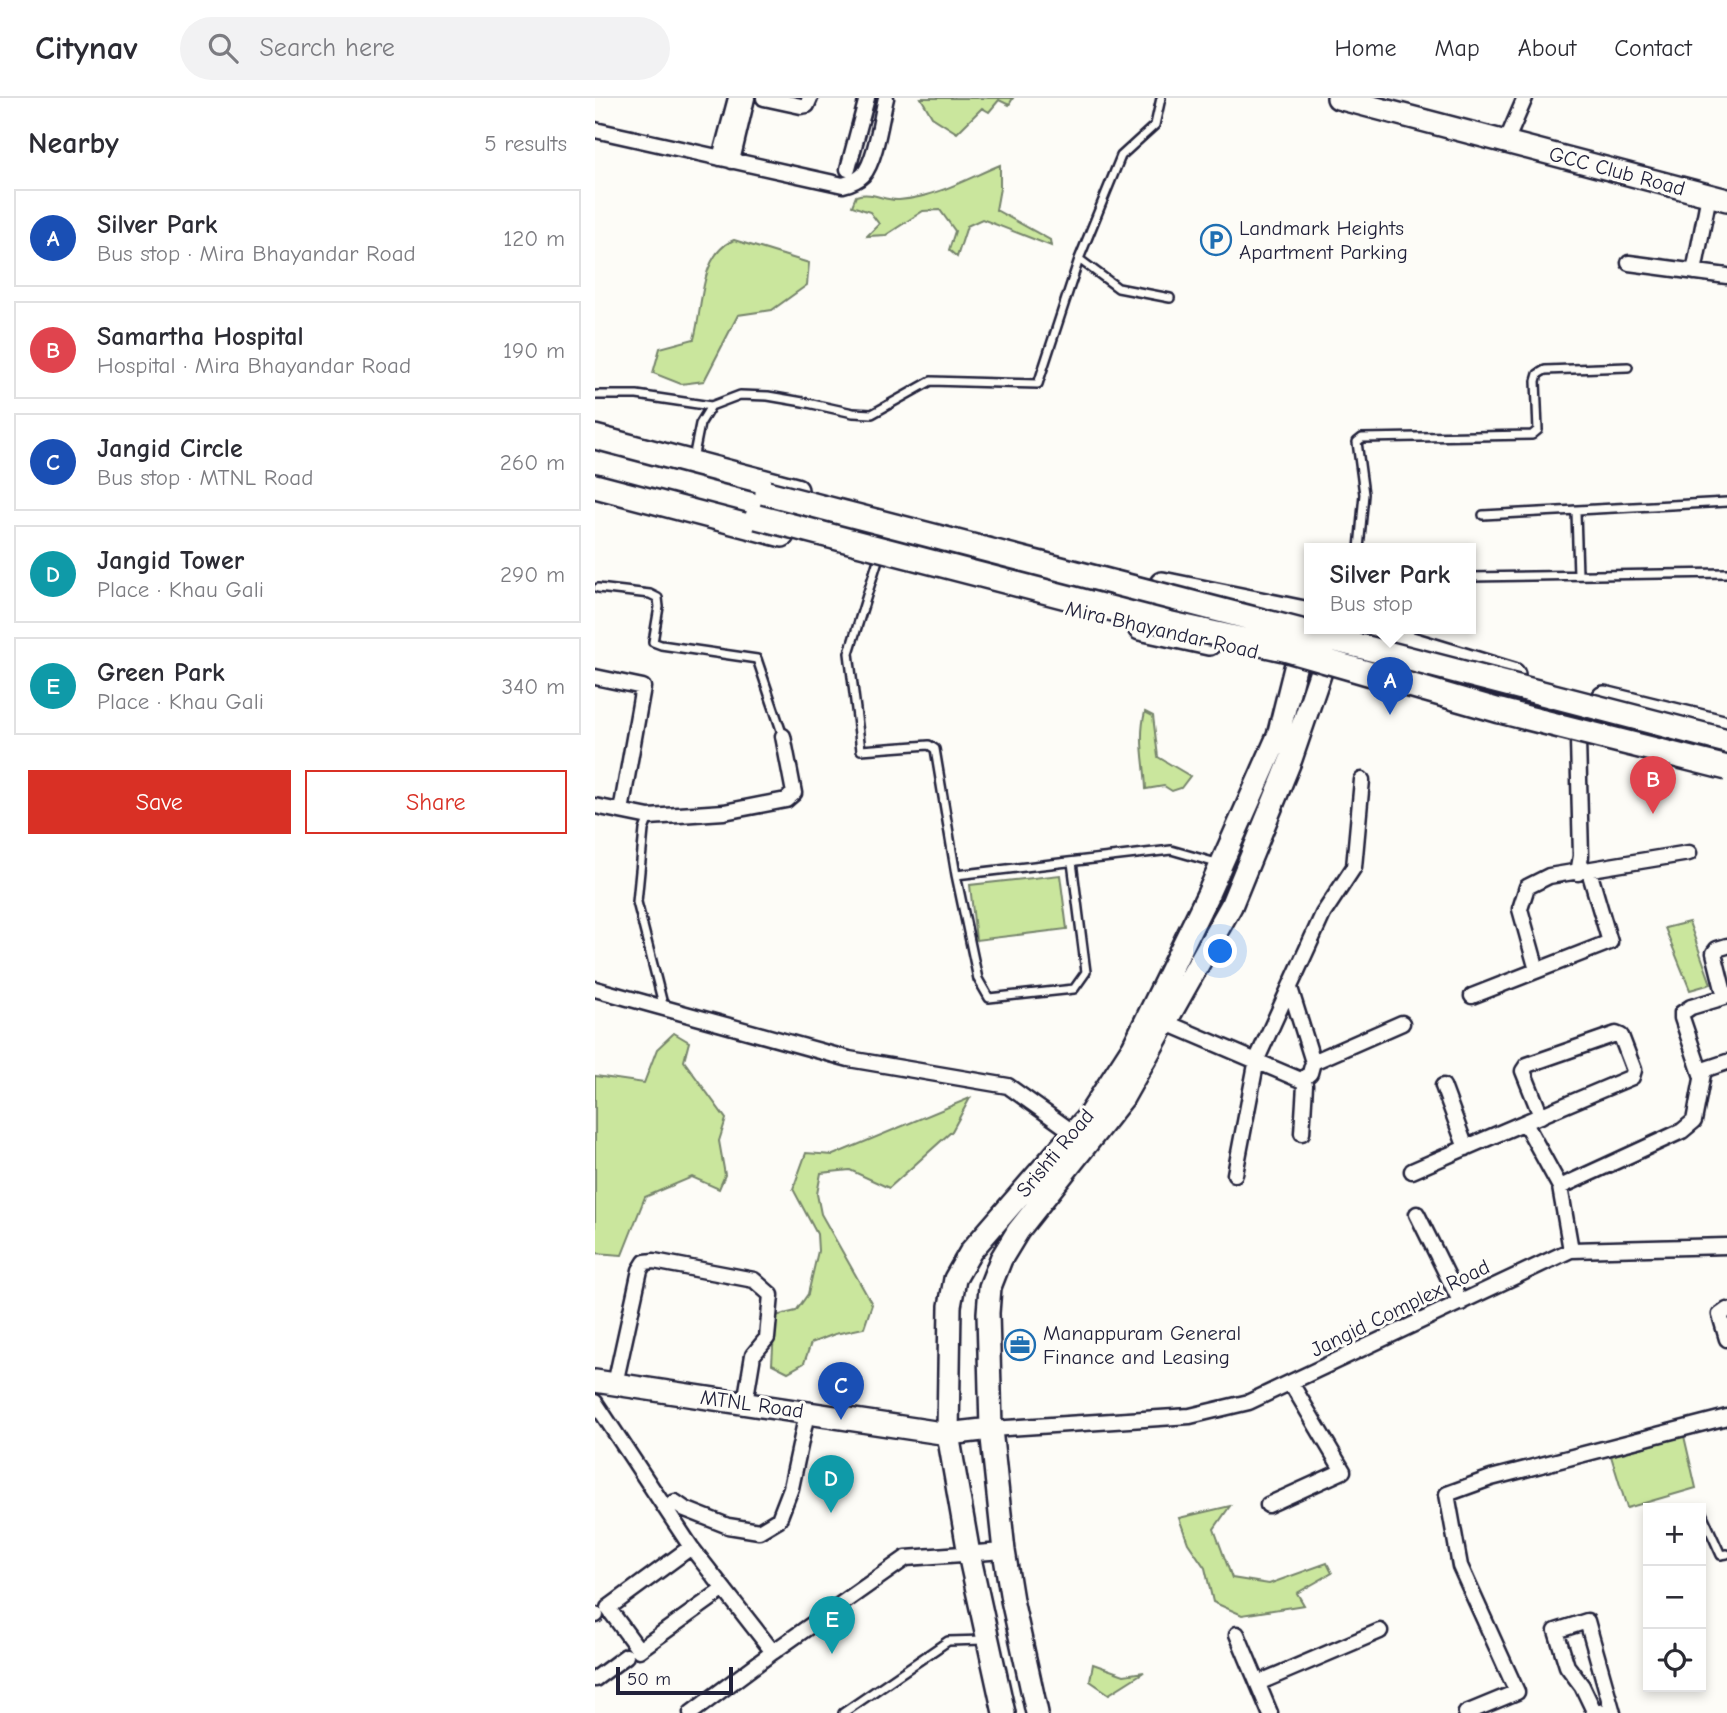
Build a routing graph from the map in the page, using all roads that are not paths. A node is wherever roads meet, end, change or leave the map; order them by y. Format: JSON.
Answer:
{"nodes":[{"id":1,"x":736,"y":98,"type":"edge"},
{"id":2,"x":747,"y":98,"type":"edge"},
{"id":3,"x":764,"y":98,"type":"edge"},
{"id":4,"x":810,"y":98,"type":"edge"},
{"id":5,"x":867,"y":98,"type":"edge"},
{"id":6,"x":886,"y":98,"type":"edge"},
{"id":7,"x":1161,"y":98,"type":"edge"},
{"id":8,"x":1338,"y":98,"type":"edge"},
{"id":9,"x":1525,"y":98,"type":"edge"},
{"id":10,"x":595,"y":130,"type":"edge"},
{"id":11,"x":857,"y":136,"type":"junction"},
{"id":12,"x":875,"y":140,"type":"junction"},
{"id":13,"x":1506,"y":142,"type":"junction"},
{"id":14,"x":726,"y":159,"type":"junction"},
{"id":15,"x":848,"y":169,"type":"dead end"},
{"id":16,"x":1718,"y":198,"type":"edge"},
{"id":17,"x":1079,"y":258,"type":"junction"},
{"id":18,"x":1629,"y":263,"type":"dead end"},
{"id":19,"x":1694,"y":272,"type":"junction"},
{"id":20,"x":1727,"y":276,"type":"edge"},
{"id":21,"x":1170,"y":298,"type":"dead end"},
{"id":22,"x":1628,"y":367,"type":"dead end"},
{"id":23,"x":596,"y":395,"type":"edge"},
{"id":24,"x":711,"y":406,"type":"junction"},
{"id":25,"x":595,"y":437,"type":"edge"},
{"id":26,"x":670,"y":457,"type":"junction"},
{"id":27,"x":693,"y":463,"type":"junction"},
{"id":28,"x":595,"y":486,"type":"edge"},
{"id":29,"x":1727,"y":502,"type":"edge"},
{"id":30,"x":659,"y":503,"type":"junction"},
{"id":31,"x":1576,"y":512,"type":"junction"},
{"id":32,"x":1483,"y":515,"type":"dead end"},
{"id":33,"x":1360,"y":543,"type":"edge"},
{"id":34,"x":878,"y":560,"type":"junction"},
{"id":35,"x":1727,"y":573,"type":"edge"},
{"id":36,"x":1578,"y":575,"type":"junction"},
{"id":37,"x":1476,"y":577,"type":"edge"},
{"id":38,"x":599,"y":588,"type":"dead end"},
{"id":39,"x":1304,"y":613,"type":"edge"},
{"id":40,"x":1304,"y":632,"type":"edge"},
{"id":41,"x":1304,"y":633,"type":"edge"},
{"id":42,"x":1313,"y":634,"type":"edge"},
{"id":43,"x":1333,"y":634,"type":"edge"},
{"id":44,"x":1383,"y":634,"type":"edge"},
{"id":45,"x":1298,"y":661,"type":"junction"},
{"id":46,"x":1324,"y":667,"type":"junction"},
{"id":47,"x":595,"y":677,"type":"edge"},
{"id":48,"x":1727,"y":729,"type":"edge"},
{"id":49,"x":783,"y":736,"type":"joint"},
{"id":50,"x":1578,"y":740,"type":"junction"},
{"id":51,"x":1727,"y":741,"type":"edge"},
{"id":52,"x":1727,"y":768,"type":"edge"},
{"id":53,"x":1727,"y":778,"type":"edge"},
{"id":54,"x":1363,"y":780,"type":"dead end"},
{"id":55,"x":595,"y":806,"type":"edge"},
{"id":56,"x":621,"y":811,"type":"junction"},
{"id":57,"x":649,"y":817,"type":"junction"},
{"id":58,"x":1689,"y":853,"type":"dead end"},
{"id":59,"x":1072,"y":862,"type":"junction"},
{"id":60,"x":1220,"y":864,"type":"junction"},
{"id":61,"x":1583,"y":872,"type":"junction"},
{"id":62,"x":956,"y":875,"type":"junction"},
{"id":63,"x":1208,"y":894,"type":"junction"},
{"id":64,"x":1231,"y":906,"type":"junction"},
{"id":65,"x":1727,"y":946,"type":"edge"},
{"id":66,"x":1537,"y":970,"type":"junction"},
{"id":67,"x":1290,"y":988,"type":"junction"},
{"id":68,"x":595,"y":989,"type":"edge"},
{"id":69,"x":1472,"y":996,"type":"dead end"},
{"id":70,"x":665,"y":1009,"type":"junction"},
{"id":71,"x":1167,"y":1023,"type":"junction"},
{"id":72,"x":1402,"y":1023,"type":"dead end"},
{"id":73,"x":1257,"y":1059,"type":"junction"},
{"id":74,"x":1314,"y":1062,"type":"junction"},
{"id":75,"x":1727,"y":1062,"type":"edge"},
{"id":76,"x":1702,"y":1077,"type":"junction"},
{"id":77,"x":1302,"y":1080,"type":"junction"},
{"id":78,"x":1120,"y":1084,"type":"junction"},
{"id":79,"x":1443,"y":1086,"type":"dead end"},
{"id":80,"x":1541,"y":1116,"type":"junction"},
{"id":81,"x":1525,"y":1123,"type":"junction"},
{"id":82,"x":1074,"y":1133,"type":"junction"},
{"id":83,"x":1302,"y":1133,"type":"dead end"},
{"id":84,"x":1466,"y":1148,"type":"junction"},
{"id":85,"x":1412,"y":1171,"type":"dead end"},
{"id":86,"x":1235,"y":1174,"type":"dead end"},
{"id":87,"x":1560,"y":1187,"type":"junction"},
{"id":88,"x":1417,"y":1214,"type":"dead end"},
{"id":89,"x":1727,"y":1246,"type":"edge"},
{"id":90,"x":1571,"y":1250,"type":"junction"},
{"id":91,"x":1461,"y":1303,"type":"junction"},
{"id":92,"x":1727,"y":1310,"type":"edge"},
{"id":93,"x":1727,"y":1339,"type":"edge"},
{"id":94,"x":605,"y":1383,"type":"edge"},
{"id":95,"x":1291,"y":1383,"type":"junction"},
{"id":96,"x":595,"y":1402,"type":"edge"},
{"id":97,"x":745,"y":1404,"type":"junction"},
{"id":98,"x":807,"y":1413,"type":"junction"},
{"id":99,"x":1727,"y":1417,"type":"edge"},
{"id":100,"x":991,"y":1429,"type":"junction"},
{"id":101,"x":948,"y":1434,"type":"junction"},
{"id":102,"x":675,"y":1502,"type":"dead end"},
{"id":103,"x":1268,"y":1504,"type":"dead end"},
{"id":104,"x":1706,"y":1523,"type":"edge"},
{"id":105,"x":691,"y":1547,"type":"junction"},
{"id":106,"x":1004,"y":1551,"type":"junction"},
{"id":107,"x":1727,"y":1553,"type":"edge"},
{"id":108,"x":969,"y":1554,"type":"junction"},
{"id":109,"x":724,"y":1589,"type":"junction"},
{"id":110,"x":1380,"y":1631,"type":"dead end"},
{"id":111,"x":1237,"y":1634,"type":"dead end"},
{"id":112,"x":988,"y":1640,"type":"junction"},
{"id":113,"x":772,"y":1652,"type":"junction"},
{"id":114,"x":626,"y":1656,"type":"dead end"},
{"id":115,"x":595,"y":1679,"type":"edge"},
{"id":116,"x":1258,"y":1683,"type":"junction"},
{"id":117,"x":691,"y":1713,"type":"edge"},
{"id":118,"x":843,"y":1713,"type":"edge"},
{"id":119,"x":1004,"y":1713,"type":"edge"},
{"id":120,"x":1037,"y":1713,"type":"edge"},
{"id":121,"x":1270,"y":1713,"type":"edge"},
{"id":122,"x":1466,"y":1713,"type":"edge"},
{"id":123,"x":1602,"y":1713,"type":"edge"},
{"id":124,"x":1613,"y":1713,"type":"edge"}],
"edges":[{"from":1,"to":14,"type":"street"},
{"from":2,"to":14,"type":"street"},
{"from":3,"to":4,"type":"street"},
{"from":5,"to":11,"type":"street"},
{"from":6,"to":12,"type":"street"},
{"from":7,"to":17,"type":"lane"},
{"from":8,"to":13,"type":"main road","name":"GCC Club Road"},
{"from":9,"to":13,"type":"street"},
{"from":10,"to":14,"type":"street"},
{"from":11,"to":12,"type":"street"},
{"from":11,"to":15,"type":"street"},
{"from":12,"to":14,"type":"street"},
{"from":13,"to":16,"type":"main road","name":"GCC Club Road"},
{"from":16,"to":19,"type":"street"},
{"from":17,"to":21,"type":"lane"},
{"from":17,"to":24,"type":"lane"},
{"from":18,"to":19,"type":"street"},
{"from":19,"to":20,"type":"street"},
{"from":22,"to":33,"type":"lane"},
{"from":23,"to":24,"type":"lane"},
{"from":24,"to":27,"type":"lane"},
{"from":25,"to":26,"type":"main road"},
{"from":26,"to":27,"type":"main road"},
{"from":26,"to":40,"type":"main road","bridge":true},
{"from":27,"to":39,"type":"main road"},
{"from":28,"to":30,"type":"main road","name":"Mira Bhayandar Road"},
{"from":29,"to":31,"type":"lane"},
{"from":30,"to":34,"type":"main road","name":"Mira Bhayandar Road"},
{"from":30,"to":52,"type":"main road","bridge":true},
{"from":31,"to":32,"type":"lane"},
{"from":31,"to":36,"type":"lane"},
{"from":34,"to":45,"type":"main road","name":"Mira Bhayandar Road"},
{"from":34,"to":62,"type":"lane"},
{"from":35,"to":36,"type":"lane"},
{"from":36,"to":37,"type":"lane"},
{"from":38,"to":49,"type":"lane"},
{"from":41,"to":45,"type":"main road","name":"Srishti Road"},
{"from":42,"to":51,"type":"main road","bridge":true},
{"from":43,"to":46,"type":"main road","name":"Srishti Road"},
{"from":44,"to":48,"type":"main road"},
{"from":45,"to":46,"type":"main road","name":"Mira Bhayandar Road"},
{"from":45,"to":60,"type":"main road","name":"Srishti Road"},
{"from":46,"to":50,"type":"main road","name":"Mira Bhayandar Road"},
{"from":46,"to":64,"type":"main road","name":"Srishti Road"},
{"from":47,"to":56,"type":"street"},
{"from":49,"to":57,"type":"street"},
{"from":50,"to":53,"type":"main road","name":"Mira Bhayandar Road"},
{"from":50,"to":61,"type":"street"},
{"from":54,"to":67,"type":"street"},
{"from":55,"to":56,"type":"street"},
{"from":56,"to":57,"type":"street"},
{"from":57,"to":70,"type":"lane"},
{"from":58,"to":61,"type":"street"},
{"from":59,"to":60,"type":"lane"},
{"from":59,"to":62,"type":"lane"},
{"from":59,"to":62,"type":"lane"},
{"from":60,"to":63,"type":"main road","name":"Srishti Road"},
{"from":61,"to":66,"type":"street"},
{"from":61,"to":66,"type":"street"},
{"from":63,"to":64,"type":"main road"},
{"from":63,"to":78,"type":"main road","name":"Srishti Road"},
{"from":64,"to":71,"type":"main road","name":"Srishti Road"},
{"from":65,"to":76,"type":"street"},
{"from":66,"to":69,"type":"street"},
{"from":67,"to":73,"type":"street"},
{"from":67,"to":74,"type":"street"},
{"from":68,"to":70,"type":"street"},
{"from":70,"to":82,"type":"street"},
{"from":71,"to":73,"type":"street"},
{"from":71,"to":78,"type":"main road","name":"Srishti Road"},
{"from":72,"to":74,"type":"street"},
{"from":73,"to":77,"type":"street"},
{"from":73,"to":86,"type":"street"},
{"from":74,"to":77,"type":"street"},
{"from":75,"to":76,"type":"street"},
{"from":76,"to":87,"type":"street"},
{"from":77,"to":83,"type":"street"},
{"from":78,"to":82,"type":"main road","name":"Srishti Road"},
{"from":78,"to":100,"type":"main road","name":"Srishti Road"},
{"from":79,"to":84,"type":"street"},
{"from":80,"to":80,"type":"street"},
{"from":80,"to":81,"type":"street"},
{"from":81,"to":84,"type":"street"},
{"from":81,"to":87,"type":"street"},
{"from":82,"to":101,"type":"main road","name":"Srishti Road"},
{"from":84,"to":85,"type":"street"},
{"from":87,"to":90,"type":"street"},
{"from":88,"to":91,"type":"street"},
{"from":89,"to":90,"type":"street"},
{"from":90,"to":91,"type":"street","name":"Jangid Complex Road"},
{"from":91,"to":95,"type":"street","name":"Jangid Complex Road"},
{"from":92,"to":93,"type":"street"},
{"from":94,"to":97,"type":"main road","name":"MTNL Road"},
{"from":94,"to":97,"type":"street"},
{"from":95,"to":100,"type":"street","name":"Jangid Complex Road"},
{"from":95,"to":103,"type":"street"},
{"from":96,"to":105,"type":"street"},
{"from":97,"to":98,"type":"main road","name":"MTNL Road"},
{"from":98,"to":101,"type":"main road","name":"MTNL Road"},
{"from":98,"to":102,"type":"street"},
{"from":99,"to":122,"type":"street"},
{"from":100,"to":101,"type":"main road","name":"MTNL Road"},
{"from":100,"to":106,"type":"main road","name":"Srishti Road"},
{"from":101,"to":108,"type":"main road","name":"Srishti Road"},
{"from":104,"to":107,"type":"lane"},
{"from":105,"to":109,"type":"street"},
{"from":105,"to":109,"type":"street"},
{"from":106,"to":108,"type":"street"},
{"from":106,"to":120,"type":"main road","name":"Srishti Road"},
{"from":108,"to":112,"type":"main road","name":"Srishti Road"},
{"from":108,"to":113,"type":"street"},
{"from":109,"to":113,"type":"street"},
{"from":110,"to":116,"type":"street"},
{"from":111,"to":116,"type":"street"},
{"from":112,"to":118,"type":"lane"},
{"from":112,"to":119,"type":"main road","name":"Srishti Road"},
{"from":113,"to":117,"type":"street"},
{"from":114,"to":115,"type":"street"},
{"from":116,"to":121,"type":"street"},
{"from":123,"to":124,"type":"street"}]}
